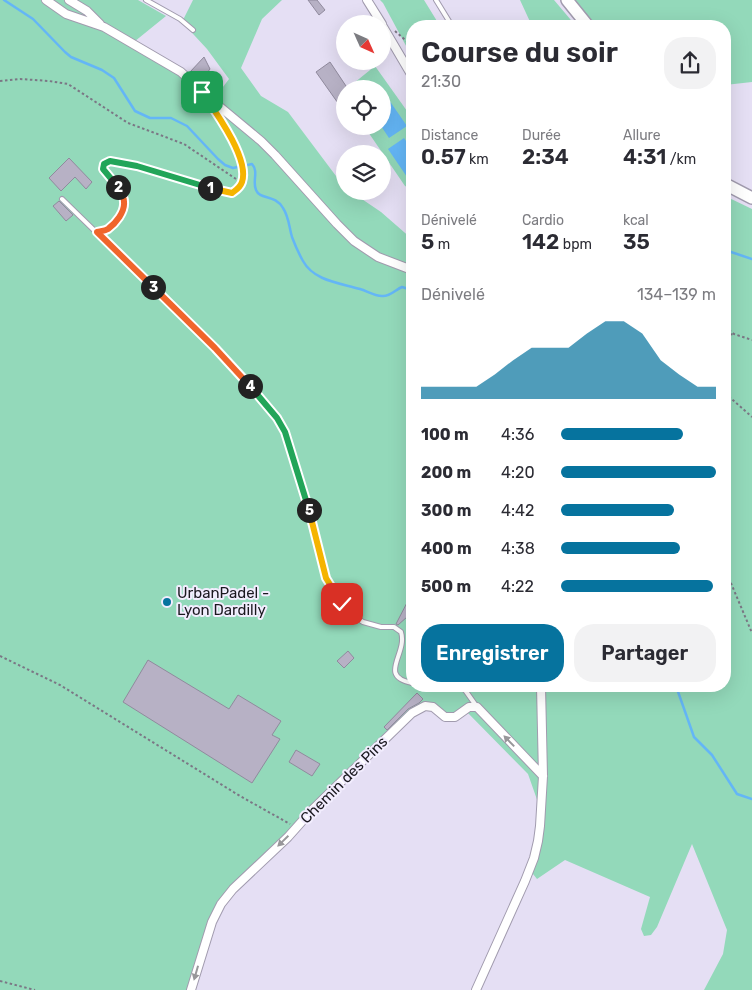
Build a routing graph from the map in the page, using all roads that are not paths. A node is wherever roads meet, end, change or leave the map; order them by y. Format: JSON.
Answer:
{"nodes":[{"id":1,"x":46,"y":0,"type":"edge"},
{"id":2,"x":69,"y":0,"type":"edge"},
{"id":3,"x":146,"y":0,"type":"edge"},
{"id":4,"x":367,"y":0,"type":"edge"},
{"id":5,"x":436,"y":0,"type":"edge"},
{"id":6,"x":567,"y":0,"type":"edge"},
{"id":7,"x":376,"y":15,"type":"edge"},
{"id":8,"x":448,"y":20,"type":"edge"},
{"id":9,"x":583,"y":20,"type":"edge"},
{"id":10,"x":104,"y":27,"type":"junction"},
{"id":11,"x":193,"y":30,"type":"dead end"},
{"id":12,"x":391,"y":40,"type":"edge"},
{"id":13,"x":406,"y":66,"type":"edge"},
{"id":14,"x":202,"y":92,"type":"junction"},
{"id":15,"x":731,"y":187,"type":"edge"},
{"id":16,"x":752,"y":198,"type":"edge"},
{"id":17,"x":62,"y":199,"type":"dead end"},
{"id":18,"x":97,"y":232,"type":"junction"},
{"id":19,"x":406,"y":268,"type":"edge"},
{"id":20,"x":406,"y":680,"type":"edge"},
{"id":21,"x":466,"y":692,"type":"edge"},
{"id":22,"x":541,"y":692,"type":"edge"},
{"id":23,"x":477,"y":707,"type":"junction"},
{"id":24,"x":543,"y":776,"type":"junction"},
{"id":25,"x":191,"y":990,"type":"edge"},
{"id":26,"x":476,"y":990,"type":"edge"}],
"edges":[{"from":1,"to":10,"type":"street"},
{"from":2,"to":10,"type":"street"},
{"from":3,"to":11,"type":"lane"},
{"from":4,"to":7,"type":"street"},
{"from":5,"to":8,"type":"lane"},
{"from":6,"to":9,"type":"street"},
{"from":10,"to":14,"type":"street"},
{"from":12,"to":13,"type":"street"},
{"from":14,"to":18,"type":"lane"},
{"from":14,"to":19,"type":"street"},
{"from":15,"to":16,"type":"street"},
{"from":17,"to":18,"type":"lane"},
{"from":18,"to":20,"type":"lane"},
{"from":21,"to":23,"type":"lane"},
{"from":22,"to":24,"type":"street"},
{"from":24,"to":23,"type":"street","one_way":true},
{"from":23,"to":25,"type":"street","name":"Chemin des Pins","one_way":true},
{"from":24,"to":26,"type":"street"}]}
